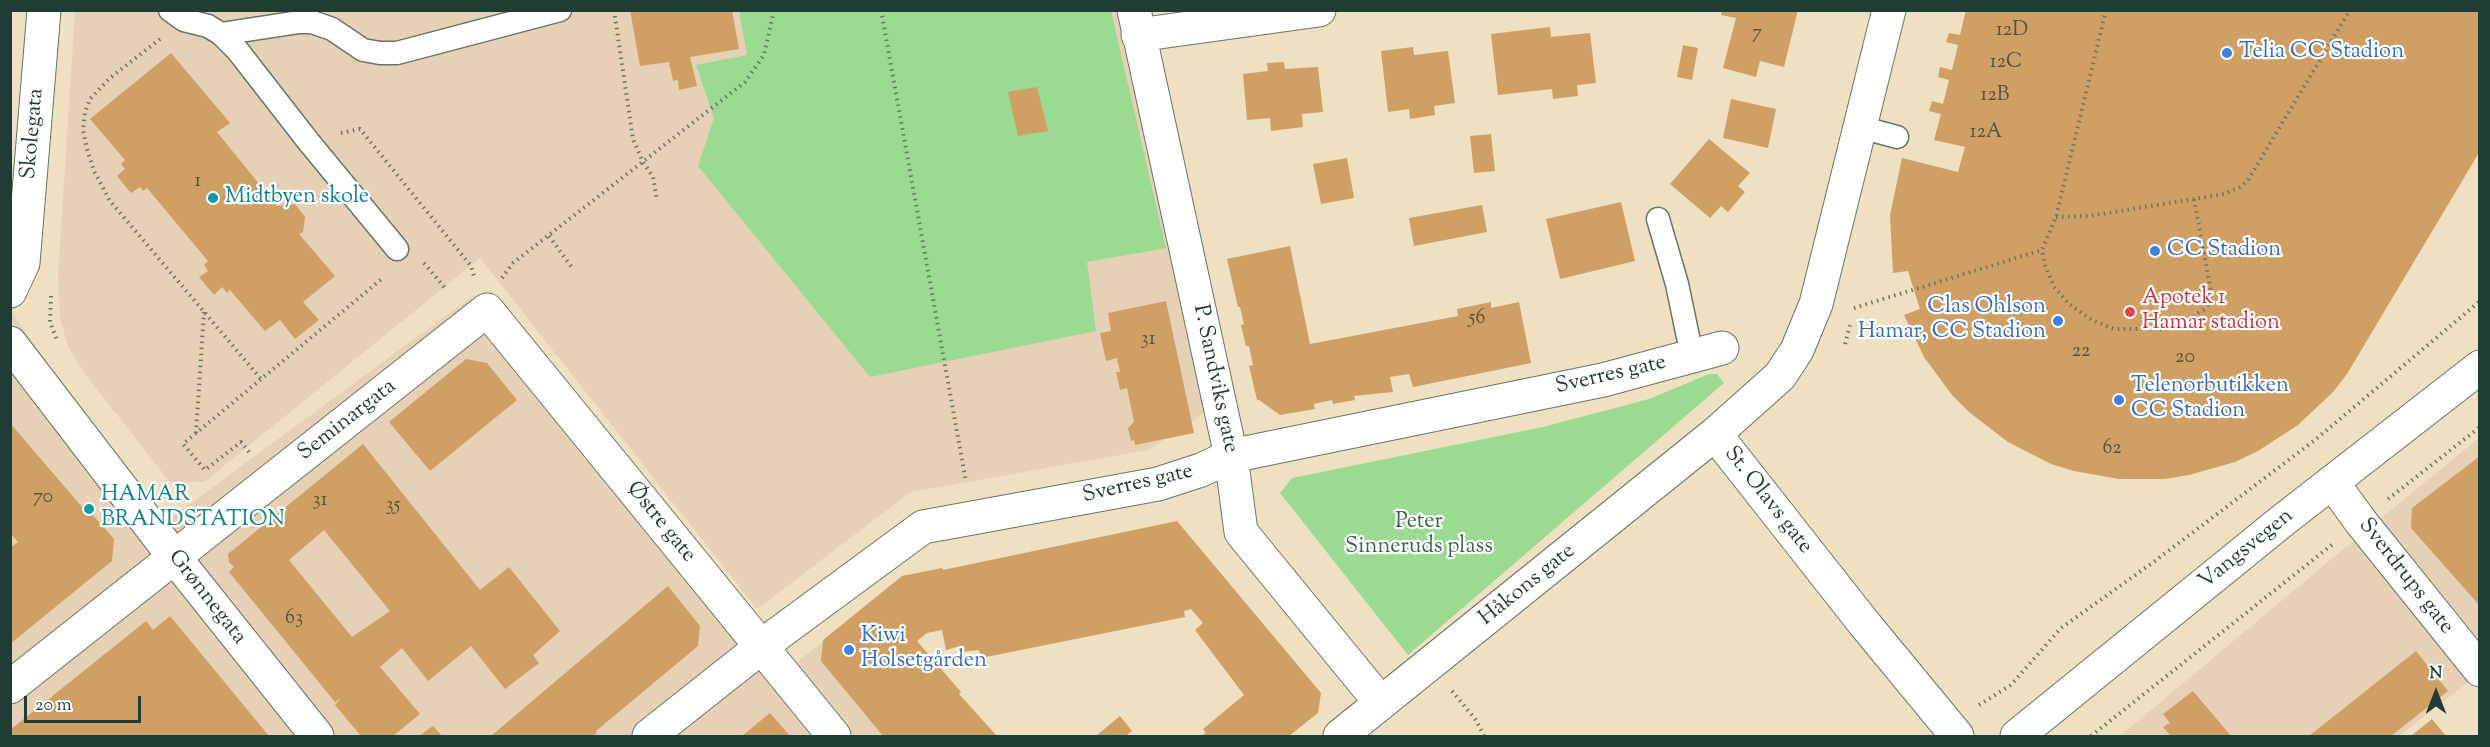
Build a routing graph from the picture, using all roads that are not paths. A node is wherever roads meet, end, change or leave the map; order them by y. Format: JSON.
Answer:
{"nodes":[{"id":1,"x":44,"y":10,"type":"edge"},
{"id":2,"x":560,"y":10,"type":"edge"},
{"id":3,"x":1319,"y":10,"type":"edge"},
{"id":4,"x":1889,"y":10,"type":"edge"},
{"id":5,"x":177,"y":15,"type":"edge"},
{"id":6,"x":313,"y":16,"type":"edge"},
{"id":7,"x":1136,"y":23,"type":"edge"},
{"id":8,"x":221,"y":34,"type":"junction"},
{"id":9,"x":1860,"y":127,"type":"junction"},
{"id":10,"x":1897,"y":137,"type":"dead end"},
{"id":11,"x":1658,"y":219,"type":"dead end"},
{"id":12,"x":397,"y":249,"type":"road end"},
{"id":13,"x":10,"y":291,"type":"edge"},
{"id":14,"x":487,"y":310,"type":"joint"},
{"id":15,"x":10,"y":343,"type":"edge"},
{"id":16,"x":1707,"y":352,"type":"joint"},
{"id":17,"x":2480,"y":368,"type":"edge"},
{"id":18,"x":1715,"y":434,"type":"junction"},
{"id":19,"x":1231,"y":456,"type":"junction"},
{"id":20,"x":2332,"y":482,"type":"junction"},
{"id":21,"x":175,"y":558,"type":"junction"},
{"id":22,"x":761,"y":648,"type":"junction"},
{"id":23,"x":2480,"y":670,"type":"edge"},
{"id":24,"x":10,"y":687,"type":"edge"},
{"id":25,"x":1381,"y":703,"type":"junction"},
{"id":26,"x":317,"y":736,"type":"edge"},
{"id":27,"x":649,"y":736,"type":"edge"},
{"id":28,"x":834,"y":736,"type":"edge"},
{"id":29,"x":1340,"y":736,"type":"edge"},
{"id":30,"x":1957,"y":736,"type":"edge"},
{"id":31,"x":2017,"y":736,"type":"edge"}],
"edges":[{"from":1,"to":13,"type":"main road","name":"Skolegata"},
{"from":2,"to":6,"type":"lane"},
{"from":3,"to":7,"type":"main road"},
{"from":4,"to":9,"type":"main road","name":"St. Olavs gate"},
{"from":5,"to":8,"type":"lane"},
{"from":6,"to":8,"type":"lane"},
{"from":7,"to":19,"type":"main road","name":"P. Sandviks gate"},
{"from":8,"to":12,"type":"lane"},
{"from":9,"to":10,"type":"lane"},
{"from":9,"to":18,"type":"main road","name":"St. Olavs gate"},
{"from":11,"to":16,"type":"lane"},
{"from":14,"to":21,"type":"main road","name":"Seminargata"},
{"from":14,"to":22,"type":"main road","name":"Østre gate"},
{"from":15,"to":21,"type":"main road","name":"Grønnegata"},
{"from":16,"to":19,"type":"main road","name":"Sverres gate"},
{"from":17,"to":20,"type":"main road","name":"Vangsvegen"},
{"from":18,"to":25,"type":"main road","name":"Håkons gate"},
{"from":18,"to":30,"type":"main road","name":"St. Olavs gate"},
{"from":19,"to":22,"type":"main road","name":"Sverres gate"},
{"from":19,"to":25,"type":"main road","name":"P. Sandviks gate"},
{"from":20,"to":23,"type":"main road","name":"Sverdrups gate"},
{"from":20,"to":31,"type":"main road","name":"Vangsvegen"},
{"from":21,"to":24,"type":"main road","name":"Seminargata"},
{"from":21,"to":26,"type":"main road","name":"Grønnegata"},
{"from":22,"to":27,"type":"main road","name":"Sverres gate"},
{"from":22,"to":28,"type":"main road","name":"Østre gate"},
{"from":25,"to":29,"type":"main road","name":"Håkons gate"}]}
